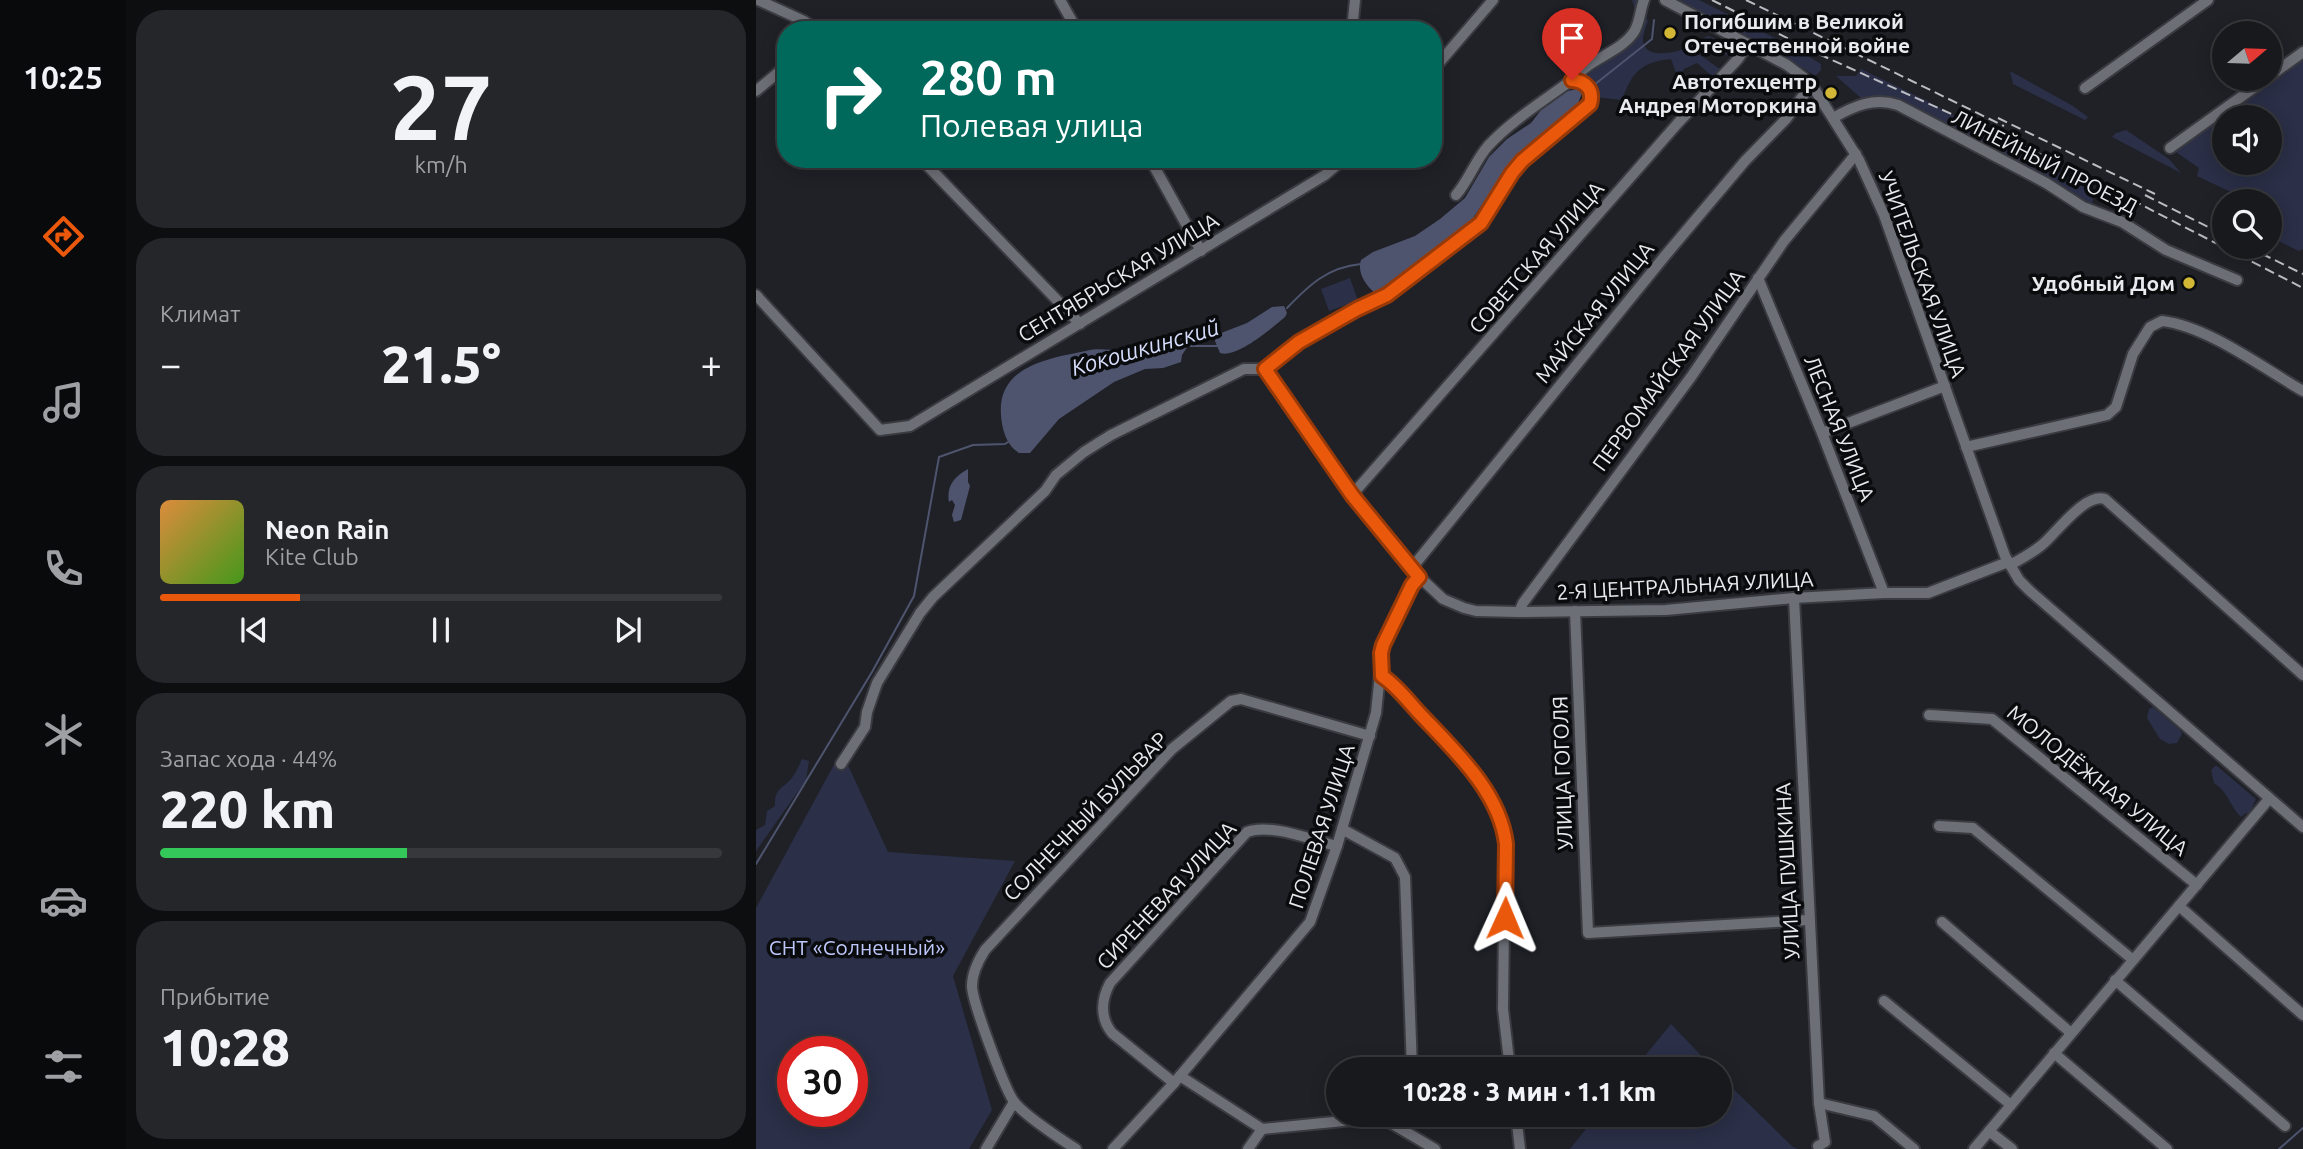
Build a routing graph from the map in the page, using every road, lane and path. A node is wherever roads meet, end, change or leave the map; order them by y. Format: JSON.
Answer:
{"nodes":[{"id":1,"x":758,"y":0,"type":"edge"},
{"id":2,"x":1060,"y":0,"type":"edge"},
{"id":3,"x":1354,"y":0,"type":"edge"},
{"id":4,"x":1493,"y":0,"type":"edge"},
{"id":5,"x":1644,"y":0,"type":"edge"},
{"id":6,"x":1665,"y":0,"type":"edge"},
{"id":7,"x":2208,"y":0,"type":"edge"},
{"id":8,"x":804,"y":21,"type":"edge"},
{"id":9,"x":1072,"y":21,"type":"edge"},
{"id":10,"x":1353,"y":21,"type":"edge"},
{"id":11,"x":1748,"y":44,"type":"junction"},
{"id":12,"x":2303,"y":52,"type":"edge"},
{"id":13,"x":1442,"y":60,"type":"edge"},
{"id":14,"x":2282,"y":67,"type":"edge"},
{"id":15,"x":777,"y":74,"type":"edge"},
{"id":16,"x":1576,"y":81,"type":"junction"},
{"id":17,"x":1811,"y":85,"type":"junction"},
{"id":18,"x":2085,"y":88,"type":"dead end"},
{"id":19,"x":756,"y":91,"type":"edge"},
{"id":20,"x":2249,"y":91,"type":"edge"},
{"id":21,"x":1833,"y":118,"type":"junction"},
{"id":22,"x":2170,"y":148,"type":"dead end"},
{"id":23,"x":1856,"y":154,"type":"junction"},
{"id":24,"x":930,"y":168,"type":"edge"},
{"id":25,"x":1155,"y":168,"type":"edge"},
{"id":26,"x":1333,"y":168,"type":"edge"},
{"id":27,"x":1456,"y":195,"type":"dead end"},
{"id":28,"x":1201,"y":251,"type":"junction"},
{"id":29,"x":1758,"y":278,"type":"junction"},
{"id":30,"x":2237,"y":280,"type":"dead end"},
{"id":31,"x":756,"y":295,"type":"edge"},
{"id":32,"x":1080,"y":324,"type":"junction"},
{"id":33,"x":1265,"y":369,"type":"junction"},
{"id":34,"x":1945,"y":386,"type":"junction"},
{"id":35,"x":2303,"y":391,"type":"edge"},
{"id":36,"x":1822,"y":433,"type":"junction"},
{"id":37,"x":1966,"y":447,"type":"junction"},
{"id":38,"x":1352,"y":495,"type":"junction"},
{"id":39,"x":2009,"y":563,"type":"junction"},
{"id":40,"x":1415,"y":573,"type":"junction"},
{"id":41,"x":1884,"y":593,"type":"junction"},
{"id":42,"x":1794,"y":598,"type":"junction"},
{"id":43,"x":1575,"y":611,"type":"junction"},
{"id":44,"x":1519,"y":612,"type":"junction"},
{"id":45,"x":2303,"y":675,"type":"edge"},
{"id":46,"x":1382,"y":676,"type":"junction"},
{"id":47,"x":1929,"y":715,"type":"dead end"},
{"id":48,"x":1370,"y":736,"type":"junction"},
{"id":49,"x":841,"y":764,"type":"dead end"},
{"id":50,"x":2269,"y":799,"type":"junction"},
{"id":51,"x":1939,"y":825,"type":"dead end"},
{"id":52,"x":2303,"y":827,"type":"edge"},
{"id":53,"x":1342,"y":829,"type":"junction"},
{"id":54,"x":1337,"y":846,"type":"junction"},
{"id":55,"x":2197,"y":885,"type":"junction"},
{"id":56,"x":2179,"y":906,"type":"junction"},
{"id":57,"x":1808,"y":920,"type":"junction"},
{"id":58,"x":1942,"y":922,"type":"dead end"},
{"id":59,"x":2132,"y":959,"type":"junction"},
{"id":60,"x":2115,"y":979,"type":"junction"},
{"id":61,"x":1884,"y":1001,"type":"dead end"},
{"id":62,"x":2303,"y":1015,"type":"edge"},
{"id":63,"x":2071,"y":1033,"type":"junction"},
{"id":64,"x":2054,"y":1053,"type":"junction"},
{"id":65,"x":1412,"y":1057,"type":"edge"},
{"id":66,"x":1509,"y":1057,"type":"edge"},
{"id":67,"x":1177,"y":1079,"type":"junction"},
{"id":68,"x":1014,"y":1102,"type":"junction"},
{"id":69,"x":1819,"y":1103,"type":"junction"},
{"id":70,"x":2011,"y":1105,"type":"junction"},
{"id":71,"x":1326,"y":1122,"type":"edge"},
{"id":72,"x":2286,"y":1126,"type":"dead end"},
{"id":73,"x":1398,"y":1127,"type":"edge"},
{"id":74,"x":1517,"y":1127,"type":"edge"},
{"id":75,"x":1262,"y":1129,"type":"junction"},
{"id":76,"x":1989,"y":1131,"type":"junction"},
{"id":77,"x":1821,"y":1144,"type":"dead end"},
{"id":78,"x":986,"y":1149,"type":"edge"},
{"id":79,"x":1076,"y":1149,"type":"edge"},
{"id":80,"x":1113,"y":1149,"type":"edge"},
{"id":81,"x":1248,"y":1149,"type":"edge"},
{"id":82,"x":1435,"y":1149,"type":"edge"},
{"id":83,"x":1520,"y":1149,"type":"edge"},
{"id":84,"x":1914,"y":1149,"type":"edge"},
{"id":85,"x":1974,"y":1149,"type":"edge"},
{"id":86,"x":2012,"y":1149,"type":"edge"},
{"id":87,"x":2167,"y":1149,"type":"edge"}],
"edges":[{"from":1,"to":8,"type":"street"},
{"from":2,"to":9,"type":"street"},
{"from":3,"to":10,"type":"street"},
{"from":4,"to":13,"type":"street"},
{"from":5,"to":16,"type":"street"},
{"from":6,"to":11,"type":"street","name":"УЧИТЕЛЬСКАЯ УЛИЦА"},
{"from":7,"to":18,"type":"street"},
{"from":11,"to":17,"type":"street","name":"УЧИТЕЛЬСКАЯ УЛИЦА"},
{"from":11,"to":38,"type":"street","name":"СОВЕТСКАЯ УЛИЦА"},
{"from":12,"to":14,"type":"street"},
{"from":15,"to":19,"type":"street"},
{"from":16,"to":27,"type":"street"},
{"from":16,"to":33,"type":"street"},
{"from":17,"to":21,"type":"street","name":"УЧИТЕЛЬСКАЯ УЛИЦА"},
{"from":17,"to":40,"type":"street","name":"МАЙСКАЯ УЛИЦА"},
{"from":20,"to":22,"type":"street"},
{"from":21,"to":23,"type":"street","name":"УЧИТЕЛЬСКАЯ УЛИЦА"},
{"from":21,"to":30,"type":"street","name":"ЛИНЕЙНЫЙ ПРОЕЗД"},
{"from":23,"to":29,"type":"street","name":"ПЕРВОМАЙСКАЯ УЛИЦА"},
{"from":23,"to":34,"type":"street","name":"УЧИТЕЛЬСКАЯ УЛИЦА"},
{"from":24,"to":32,"type":"street"},
{"from":25,"to":28,"type":"street"},
{"from":26,"to":28,"type":"street","name":"СЕНТЯБРЬСКАЯ УЛИЦА"},
{"from":28,"to":32,"type":"street","name":"СЕНТЯБРЬСКАЯ УЛИЦА"},
{"from":29,"to":36,"type":"street","name":"ЛЕСНАЯ УЛИЦА"},
{"from":29,"to":44,"type":"street","name":"ПЕРВОМАЙСКАЯ УЛИЦА"},
{"from":31,"to":32,"type":"street","name":"СЕНТЯБРЬСКАЯ УЛИЦА"},
{"from":33,"to":38,"type":"street","name":"2-Я ЦЕНТРАЛЬНАЯ УЛИЦА"},
{"from":33,"to":49,"type":"street"},
{"from":34,"to":36,"type":"street"},
{"from":34,"to":37,"type":"street","name":"УЧИТЕЛЬСКАЯ УЛИЦА"},
{"from":35,"to":37,"type":"street"},
{"from":36,"to":41,"type":"street","name":"ЛЕСНАЯ УЛИЦА"},
{"from":37,"to":39,"type":"street","name":"УЧИТЕЛЬСКАЯ УЛИЦА"},
{"from":38,"to":40,"type":"street","name":"2-Я ЦЕНТРАЛЬНАЯ УЛИЦА"},
{"from":39,"to":41,"type":"street","name":"2-Я ЦЕНТРАЛЬНАЯ УЛИЦА"},
{"from":39,"to":45,"type":"street"},
{"from":39,"to":50,"type":"street","name":"УЧИТЕЛЬСКАЯ УЛИЦА"},
{"from":40,"to":44,"type":"street","name":"2-Я ЦЕНТРАЛЬНАЯ УЛИЦА"},
{"from":40,"to":46,"type":"street","name":"ПОЛЕВАЯ УЛИЦА"},
{"from":41,"to":42,"type":"street","name":"2-Я ЦЕНТРАЛЬНАЯ УЛИЦА"},
{"from":42,"to":43,"type":"street","name":"2-Я ЦЕНТРАЛЬНАЯ УЛИЦА"},
{"from":42,"to":57,"type":"street","name":"УЛИЦА ПУШКИНА"},
{"from":43,"to":44,"type":"street","name":"2-Я ЦЕНТРАЛЬНАЯ УЛИЦА"},
{"from":43,"to":57,"type":"street","name":"УЛИЦА ГОГОЛЯ"},
{"from":46,"to":48,"type":"street","name":"ПОЛЕВАЯ УЛИЦА"},
{"from":46,"to":66,"type":"street"},
{"from":47,"to":55,"type":"street","name":"МОЛОДЁЖНАЯ УЛИЦА"},
{"from":48,"to":53,"type":"street","name":"ПОЛЕВАЯ УЛИЦА"},
{"from":48,"to":68,"type":"street","name":"СОЛНЕЧНЫЙ БУЛЬВАР"},
{"from":50,"to":52,"type":"street","name":"УЧИТЕЛЬСКАЯ УЛИЦА"},
{"from":50,"to":55,"type":"street"},
{"from":51,"to":59,"type":"street"},
{"from":53,"to":54,"type":"street","name":"ПОЛЕВАЯ УЛИЦА"},
{"from":53,"to":65,"type":"street"},
{"from":54,"to":67,"type":"street","name":"ПОЛЕВАЯ УЛИЦА"},
{"from":54,"to":67,"type":"street","name":"СИРЕНЕВАЯ УЛИЦА"},
{"from":55,"to":56,"type":"street"},
{"from":56,"to":59,"type":"street"},
{"from":56,"to":62,"type":"street"},
{"from":57,"to":69,"type":"street","name":"УЛИЦА ПУШКИНА"},
{"from":58,"to":63,"type":"street"},
{"from":59,"to":60,"type":"street"},
{"from":60,"to":63,"type":"street"},
{"from":60,"to":72,"type":"street"},
{"from":61,"to":70,"type":"street"},
{"from":63,"to":64,"type":"street"},
{"from":64,"to":70,"type":"street"},
{"from":64,"to":87,"type":"street"},
{"from":67,"to":75,"type":"street","name":"СИРЕНЕВАЯ УЛИЦА"},
{"from":67,"to":80,"type":"street","name":"ПОЛЕВАЯ УЛИЦА"},
{"from":68,"to":78,"type":"street"},
{"from":68,"to":79,"type":"street"},
{"from":69,"to":77,"type":"street","name":"УЛИЦА ПУШКИНА"},
{"from":69,"to":84,"type":"street"},
{"from":70,"to":76,"type":"street"},
{"from":71,"to":75,"type":"street"},
{"from":73,"to":82,"type":"street"},
{"from":74,"to":83,"type":"street"},
{"from":75,"to":81,"type":"street"},
{"from":76,"to":85,"type":"street"},
{"from":76,"to":86,"type":"street"}]}
